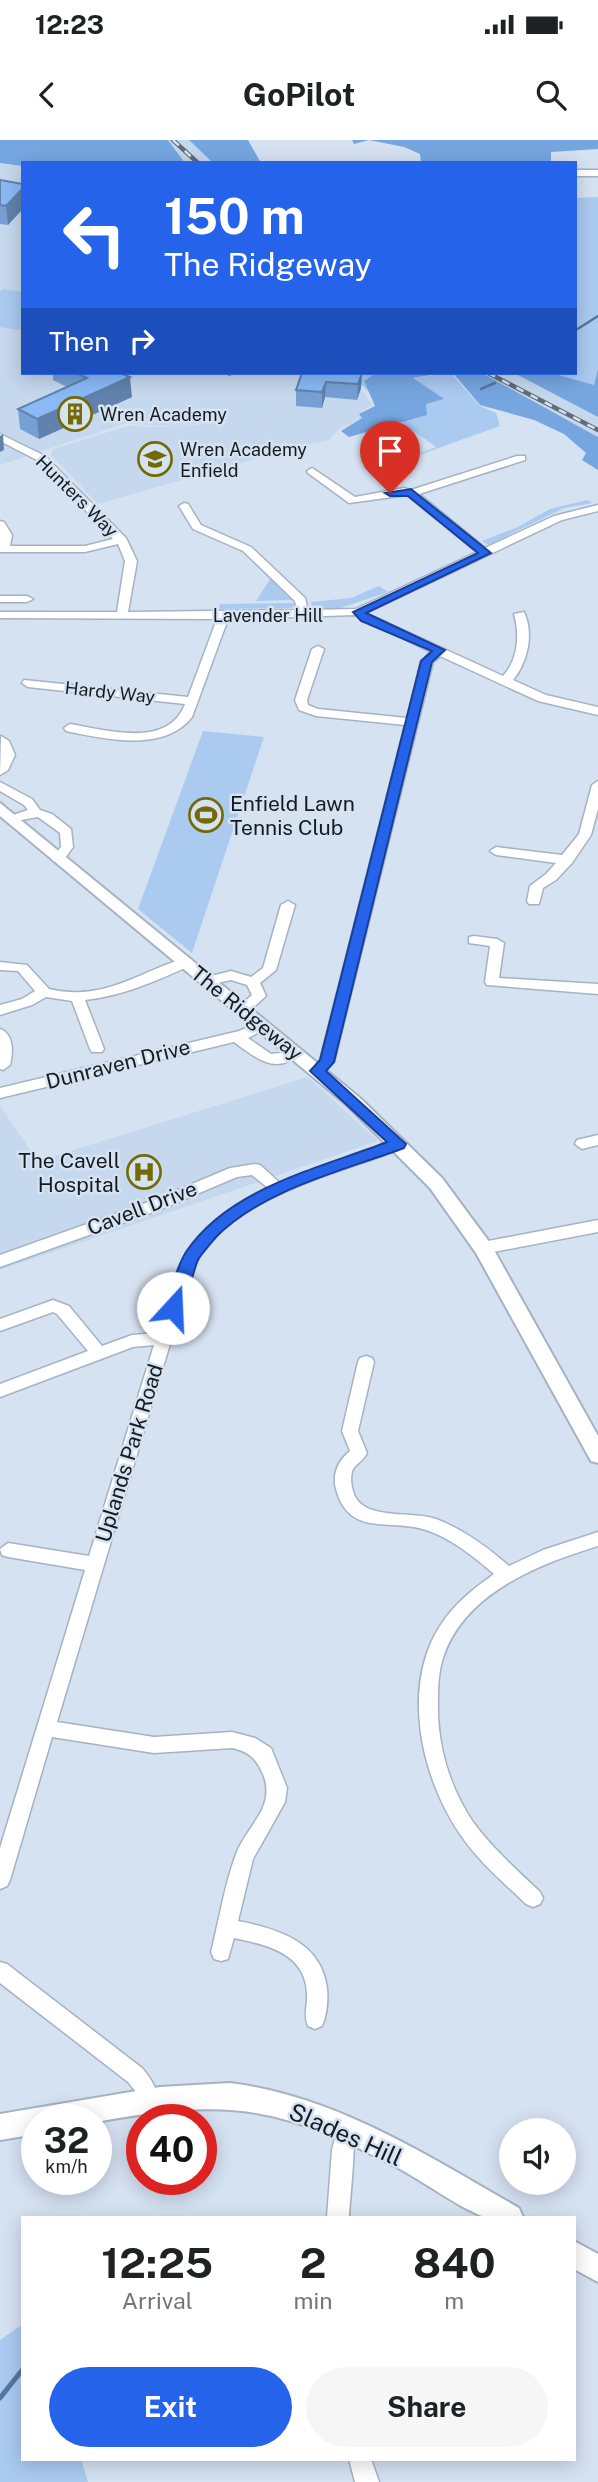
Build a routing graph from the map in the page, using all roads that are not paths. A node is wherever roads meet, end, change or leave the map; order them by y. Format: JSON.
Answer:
{"nodes":[{"id":1,"x":577,"y":173,"type":"edge"},
{"id":2,"x":598,"y":173,"type":"edge"},
{"id":3,"x":0,"y":437,"type":"edge"},
{"id":4,"x":521,"y":458,"type":"dead end"},
{"id":5,"x":312,"y":471,"type":"dead end"},
{"id":6,"x":411,"y":493,"type":"junction"},
{"id":7,"x":184,"y":506,"type":"dead end"},
{"id":8,"x":598,"y":508,"type":"edge"},
{"id":9,"x":0,"y":524,"type":"edge"},
{"id":10,"x":122,"y":540,"type":"junction"},
{"id":11,"x":2,"y":549,"type":"edge"},
{"id":12,"x":485,"y":553,"type":"junction"},
{"id":13,"x":0,"y":599,"type":"edge"},
{"id":14,"x":27,"y":599,"type":"dead end"},
{"id":15,"x":358,"y":612,"type":"junction"},
{"id":16,"x":122,"y":614,"type":"junction"},
{"id":17,"x":303,"y":614,"type":"junction"},
{"id":18,"x":520,"y":614,"type":"dead end"},
{"id":19,"x":0,"y":615,"type":"edge"},
{"id":20,"x":224,"y":615,"type":"junction"},
{"id":21,"x":318,"y":649,"type":"dead end"},
{"id":22,"x":440,"y":650,"type":"junction"},
{"id":23,"x":505,"y":681,"type":"junction"},
{"id":24,"x":28,"y":683,"type":"dead end"},
{"id":25,"x":192,"y":701,"type":"junction"},
{"id":26,"x":598,"y":711,"type":"edge"},
{"id":27,"x":412,"y":722,"type":"junction"},
{"id":28,"x":70,"y":729,"type":"dead end"},
{"id":29,"x":1,"y":740,"type":"edge"},
{"id":30,"x":0,"y":771,"type":"edge"},
{"id":31,"x":598,"y":785,"type":"edge"},
{"id":32,"x":0,"y":786,"type":"edge"},
{"id":33,"x":35,"y":812,"type":"junction"},
{"id":34,"x":7,"y":814,"type":"edge"},
{"id":35,"x":496,"y":851,"type":"dead end"},
{"id":36,"x":58,"y":859,"type":"junction"},
{"id":37,"x":567,"y":860,"type":"junction"},
{"id":38,"x":534,"y":901,"type":"dead end"},
{"id":39,"x":288,"y":905,"type":"dead end"},
{"id":40,"x":474,"y":940,"type":"dead end"},
{"id":41,"x":186,"y":962,"type":"junction"},
{"id":42,"x":0,"y":965,"type":"edge"},
{"id":43,"x":208,"y":981,"type":"junction"},
{"id":44,"x":253,"y":982,"type":"junction"},
{"id":45,"x":598,"y":989,"type":"edge"},
{"id":46,"x":44,"y":992,"type":"junction"},
{"id":47,"x":77,"y":998,"type":"junction"},
{"id":48,"x":243,"y":1009,"type":"junction"},
{"id":49,"x":0,"y":1010,"type":"edge"},
{"id":50,"x":263,"y":1026,"type":"junction"},
{"id":51,"x":0,"y":1034,"type":"edge"},
{"id":52,"x":235,"y":1037,"type":"junction"},
{"id":53,"x":97,"y":1049,"type":"dead end"},
{"id":54,"x":294,"y":1051,"type":"junction"},
{"id":55,"x":3,"y":1065,"type":"dead end"},
{"id":56,"x":317,"y":1071,"type":"junction"},
{"id":57,"x":0,"y":1093,"type":"edge"},
{"id":58,"x":598,"y":1140,"type":"edge"},
{"id":59,"x":398,"y":1144,"type":"junction"},
{"id":60,"x":582,"y":1144,"type":"dead end"},
{"id":61,"x":278,"y":1189,"type":"junction"},
{"id":62,"x":598,"y":1226,"type":"edge"},
{"id":63,"x":483,"y":1248,"type":"junction"},
{"id":64,"x":0,"y":1261,"type":"edge"},
{"id":65,"x":0,"y":1325,"type":"edge"},
{"id":66,"x":164,"y":1338,"type":"junction"},
{"id":67,"x":99,"y":1353,"type":"junction"},
{"id":68,"x":366,"y":1362,"type":"dead end"},
{"id":69,"x":0,"y":1391,"type":"edge"},
{"id":70,"x":598,"y":1455,"type":"edge"},
{"id":71,"x":598,"y":1539,"type":"edge"},
{"id":72,"x":8,"y":1550,"type":"dead end"},
{"id":73,"x":95,"y":1564,"type":"junction"},
{"id":74,"x":507,"y":1575,"type":"junction"},
{"id":75,"x":47,"y":1728,"type":"junction"},
{"id":76,"x":0,"y":1880,"type":"edge"},
{"id":77,"x":533,"y":1898,"type":"dead end"},
{"id":78,"x":228,"y":1928,"type":"junction"},
{"id":79,"x":221,"y":1952,"type":"dead end"},
{"id":80,"x":0,"y":1971,"type":"edge"},
{"id":81,"x":315,"y":2019,"type":"dead end"},
{"id":82,"x":148,"y":2102,"type":"junction"},
{"id":83,"x":112,"y":2108,"type":"edge"},
{"id":84,"x":21,"y":2124,"type":"edge"},
{"id":85,"x":0,"y":2127,"type":"edge"},
{"id":86,"x":346,"y":2129,"type":"junction"},
{"id":87,"x":338,"y":2216,"type":"edge"},
{"id":88,"x":508,"y":2216,"type":"edge"},
{"id":89,"x":576,"y":2254,"type":"edge"},
{"id":90,"x":598,"y":2269,"type":"edge"},
{"id":91,"x":361,"y":2461,"type":"edge"},
{"id":92,"x":367,"y":2482,"type":"edge"}],
"edges":[{"from":1,"to":2,"type":"street"},
{"from":3,"to":10,"type":"street","name":"Hunters Way"},
{"from":4,"to":6,"type":"street"},
{"from":5,"to":6,"type":"street"},
{"from":6,"to":12,"type":"street"},
{"from":7,"to":17,"type":"street"},
{"from":8,"to":12,"type":"street","name":"Lavender Hill"},
{"from":9,"to":11,"type":"street"},
{"from":10,"to":11,"type":"street"},
{"from":10,"to":16,"type":"street","name":"Hunters Way"},
{"from":12,"to":15,"type":"street","name":"Lavender Hill"},
{"from":13,"to":14,"type":"street"},
{"from":15,"to":17,"type":"street","name":"Lavender Hill"},
{"from":15,"to":22,"type":"street"},
{"from":16,"to":19,"type":"street","name":"Lavender Hill"},
{"from":16,"to":20,"type":"street","name":"Lavender Hill"},
{"from":17,"to":20,"type":"street","name":"Lavender Hill"},
{"from":18,"to":23,"type":"street"},
{"from":20,"to":25,"type":"street","name":"Hardy Way"},
{"from":21,"to":27,"type":"street"},
{"from":22,"to":23,"type":"street"},
{"from":22,"to":27,"type":"street"},
{"from":23,"to":26,"type":"street"},
{"from":24,"to":25,"type":"street","name":"Hardy Way"},
{"from":25,"to":28,"type":"street","name":"Hardy Way"},
{"from":27,"to":56,"type":"street"},
{"from":29,"to":30,"type":"street"},
{"from":31,"to":37,"type":"street"},
{"from":32,"to":33,"type":"street"},
{"from":33,"to":34,"type":"street"},
{"from":33,"to":36,"type":"street"},
{"from":34,"to":36,"type":"main road","name":"The Ridgeway"},
{"from":35,"to":37,"type":"street"},
{"from":36,"to":41,"type":"main road","name":"The Ridgeway"},
{"from":37,"to":38,"type":"street"},
{"from":39,"to":44,"type":"street"},
{"from":40,"to":45,"type":"street"},
{"from":41,"to":43,"type":"main road","name":"The Ridgeway"},
{"from":41,"to":47,"type":"street"},
{"from":42,"to":46,"type":"street"},
{"from":43,"to":44,"type":"street"},
{"from":43,"to":48,"type":"main road","name":"The Ridgeway"},
{"from":44,"to":48,"type":"street"},
{"from":46,"to":47,"type":"street"},
{"from":46,"to":49,"type":"street"},
{"from":47,"to":53,"type":"street"},
{"from":48,"to":50,"type":"main road","name":"The Ridgeway"},
{"from":50,"to":52,"type":"street","name":"Dunraven Drive"},
{"from":50,"to":54,"type":"main road","name":"The Ridgeway"},
{"from":51,"to":55,"type":"street"},
{"from":52,"to":54,"type":"street"},
{"from":52,"to":57,"type":"street","name":"Dunraven Drive"},
{"from":54,"to":56,"type":"main road","name":"The Ridgeway"},
{"from":56,"to":59,"type":"main road","name":"The Ridgeway"},
{"from":58,"to":60,"type":"street"},
{"from":59,"to":61,"type":"street","name":"Uplands Park Road"},
{"from":59,"to":63,"type":"main road","name":"The Ridgeway"},
{"from":61,"to":64,"type":"street","name":"Cavell Drive"},
{"from":61,"to":66,"type":"street","name":"Uplands Park Road"},
{"from":62,"to":63,"type":"street"},
{"from":63,"to":70,"type":"main road","name":"The Ridgeway"},
{"from":65,"to":67,"type":"street"},
{"from":66,"to":67,"type":"street"},
{"from":66,"to":73,"type":"street","name":"Uplands Park Road"},
{"from":67,"to":69,"type":"street"},
{"from":68,"to":74,"type":"street"},
{"from":71,"to":74,"type":"street"},
{"from":72,"to":73,"type":"street"},
{"from":73,"to":75,"type":"street","name":"Uplands Park Road"},
{"from":74,"to":77,"type":"street"},
{"from":75,"to":76,"type":"street","name":"Uplands Park Road"},
{"from":75,"to":78,"type":"street"},
{"from":78,"to":79,"type":"street"},
{"from":78,"to":81,"type":"street"},
{"from":80,"to":82,"type":"street"},
{"from":82,"to":83,"type":"main road","name":"Slades Hill"},
{"from":82,"to":86,"type":"main road","name":"Slades Hill"},
{"from":84,"to":85,"type":"main road"},
{"from":86,"to":87,"type":"street"},
{"from":86,"to":88,"type":"main road","name":"Slades Hill"},
{"from":89,"to":90,"type":"main road"},
{"from":91,"to":92,"type":"street"}]}
